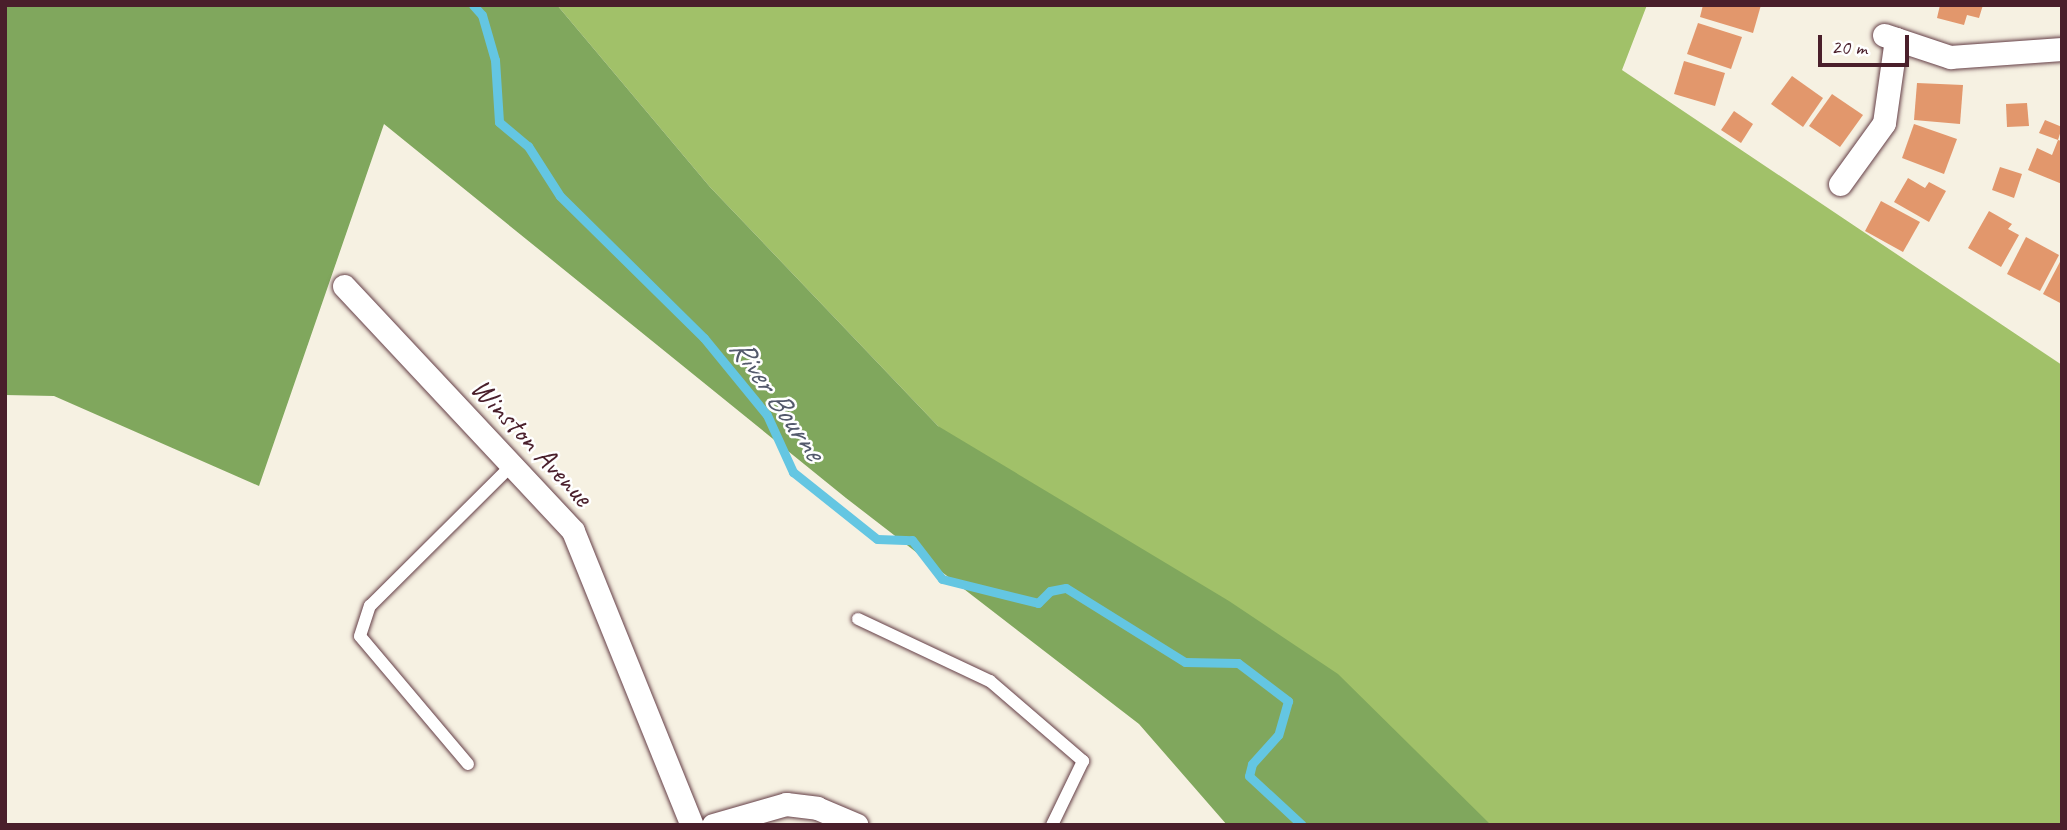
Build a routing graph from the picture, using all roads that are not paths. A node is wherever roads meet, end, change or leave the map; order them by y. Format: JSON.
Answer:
{"nodes":[{"id":1,"x":2062,"y":48,"type":"edge"},
{"id":2,"x":1840,"y":184,"type":"dead end"},
{"id":3,"x":344,"y":286,"type":"dead end"},
{"id":4,"x":512,"y":465,"type":"junction"},
{"id":5,"x":858,"y":620,"type":"dead end"},
{"id":6,"x":468,"y":764,"type":"dead end"},
{"id":7,"x":692,"y":825,"type":"edge"},
{"id":8,"x":713,"y":825,"type":"edge"},
{"id":9,"x":857,"y":825,"type":"edge"},
{"id":10,"x":1052,"y":825,"type":"edge"}],
"edges":[{"from":1,"to":2,"type":"street"},
{"from":3,"to":4,"type":"street","name":"Winston Avenue"},
{"from":4,"to":6,"type":"lane"},
{"from":4,"to":7,"type":"street","name":"Winston Avenue"},
{"from":5,"to":10,"type":"lane"},
{"from":8,"to":9,"type":"street"}]}
